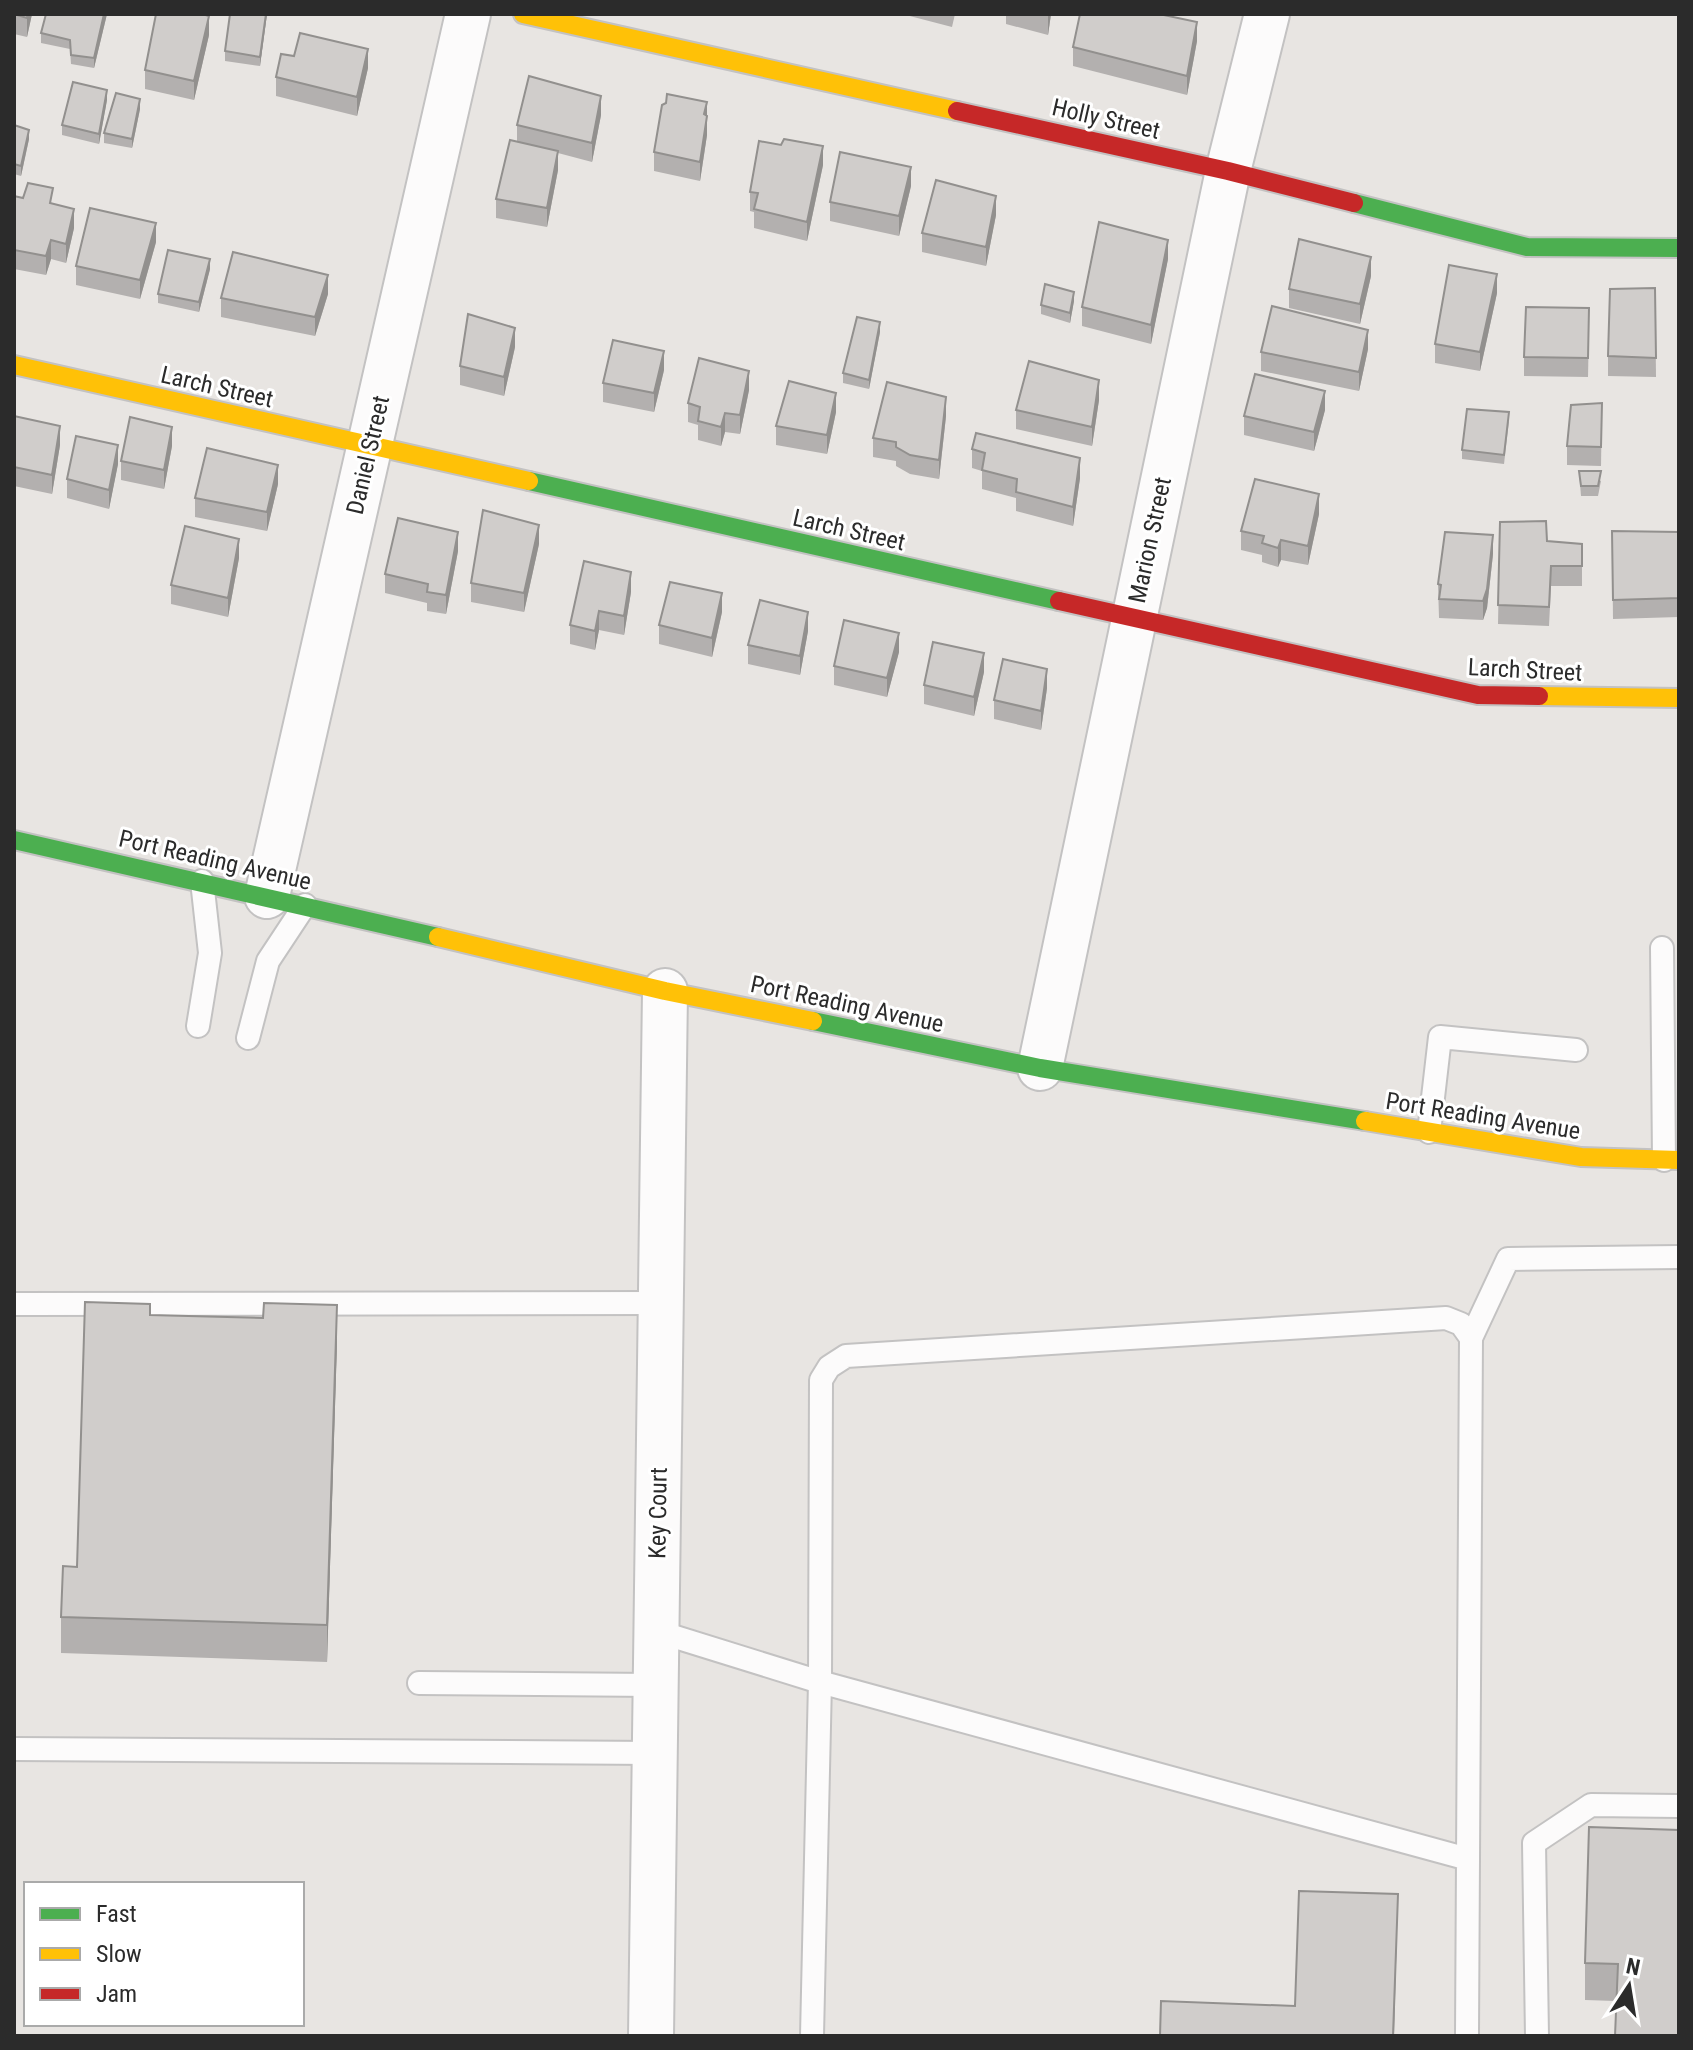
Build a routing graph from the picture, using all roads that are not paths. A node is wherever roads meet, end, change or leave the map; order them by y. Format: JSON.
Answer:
{"nodes":[{"id":1,"x":468,"y":14,"type":"edge"},
{"id":2,"x":523,"y":14,"type":"edge"},
{"id":3,"x":1267,"y":14,"type":"edge"},
{"id":4,"x":1228,"y":171,"type":"junction"},
{"id":5,"x":1679,"y":248,"type":"edge"},
{"id":6,"x":14,"y":365,"type":"edge"},
{"id":7,"x":370,"y":446,"type":"junction"},
{"id":8,"x":1133,"y":619,"type":"junction"},
{"id":9,"x":1679,"y":698,"type":"edge"},
{"id":10,"x":14,"y":840,"type":"edge"},
{"id":11,"x":202,"y":881,"type":"junction"},
{"id":12,"x":286,"y":900,"type":"junction"},
{"id":13,"x":1662,"y":948,"type":"dead end"},
{"id":14,"x":665,"y":991,"type":"junction"},
{"id":15,"x":198,"y":1026,"type":"dead end"},
{"id":16,"x":248,"y":1038,"type":"dead end"},
{"id":17,"x":1671,"y":1042,"type":"edge"},
{"id":18,"x":1576,"y":1050,"type":"dead end"},
{"id":19,"x":1040,"y":1068,"type":"junction"},
{"id":20,"x":1429,"y":1132,"type":"junction"},
{"id":21,"x":1671,"y":1160,"type":"edge"},
{"id":22,"x":1679,"y":1257,"type":"edge"},
{"id":23,"x":661,"y":1303,"type":"junction"},
{"id":24,"x":14,"y":1304,"type":"edge"},
{"id":25,"x":1471,"y":1338,"type":"junction"},
{"id":26,"x":656,"y":1631,"type":"junction"},
{"id":27,"x":820,"y":1682,"type":"junction"},
{"id":28,"x":419,"y":1683,"type":"dead end"},
{"id":29,"x":655,"y":1685,"type":"junction"},
{"id":30,"x":14,"y":1749,"type":"edge"},
{"id":31,"x":655,"y":1753,"type":"junction"},
{"id":32,"x":1679,"y":1806,"type":"edge"},
{"id":33,"x":1468,"y":1859,"type":"junction"},
{"id":34,"x":651,"y":2036,"type":"edge"},
{"id":35,"x":812,"y":2036,"type":"edge"},
{"id":36,"x":1467,"y":2036,"type":"edge"},
{"id":37,"x":1537,"y":2036,"type":"edge"}],
"edges":[{"from":1,"to":7,"type":"street","name":"Daniel Street"},
{"from":2,"to":4,"type":"street","name":"Holly Street"},
{"from":3,"to":4,"type":"street","name":"Marion Street"},
{"from":4,"to":5,"type":"street","name":"Holly Street"},
{"from":4,"to":8,"type":"street","name":"Marion Street"},
{"from":6,"to":7,"type":"street","name":"Larch Street"},
{"from":7,"to":8,"type":"street","name":"Larch Street"},
{"from":7,"to":12,"type":"street","name":"Daniel Street"},
{"from":8,"to":9,"type":"street","name":"Larch Street"},
{"from":8,"to":19,"type":"street","name":"Marion Street"},
{"from":10,"to":11,"type":"street","name":"Port Reading Avenue"},
{"from":11,"to":12,"type":"street","name":"Port Reading Avenue"},
{"from":11,"to":15,"type":"lane"},
{"from":12,"to":14,"type":"street","name":"Port Reading Avenue"},
{"from":12,"to":16,"type":"lane"},
{"from":13,"to":17,"type":"lane"},
{"from":14,"to":19,"type":"street","name":"Port Reading Avenue"},
{"from":14,"to":23,"type":"street","name":"Key Court"},
{"from":17,"to":21,"type":"lane"},
{"from":18,"to":20,"type":"lane"},
{"from":19,"to":20,"type":"street","name":"Port Reading Avenue"},
{"from":20,"to":21,"type":"street","name":"Port Reading Avenue"},
{"from":22,"to":25,"type":"lane"},
{"from":23,"to":24,"type":"lane"},
{"from":23,"to":26,"type":"street","name":"Key Court"},
{"from":25,"to":27,"type":"lane"},
{"from":25,"to":33,"type":"lane"},
{"from":26,"to":27,"type":"lane"},
{"from":26,"to":29,"type":"street","name":"Key Court"},
{"from":27,"to":33,"type":"lane"},
{"from":27,"to":35,"type":"lane"},
{"from":28,"to":29,"type":"lane"},
{"from":29,"to":31,"type":"street","name":"Key Court"},
{"from":30,"to":31,"type":"lane"},
{"from":31,"to":34,"type":"street","name":"Key Court"},
{"from":32,"to":37,"type":"lane"},
{"from":33,"to":36,"type":"lane"}]}
